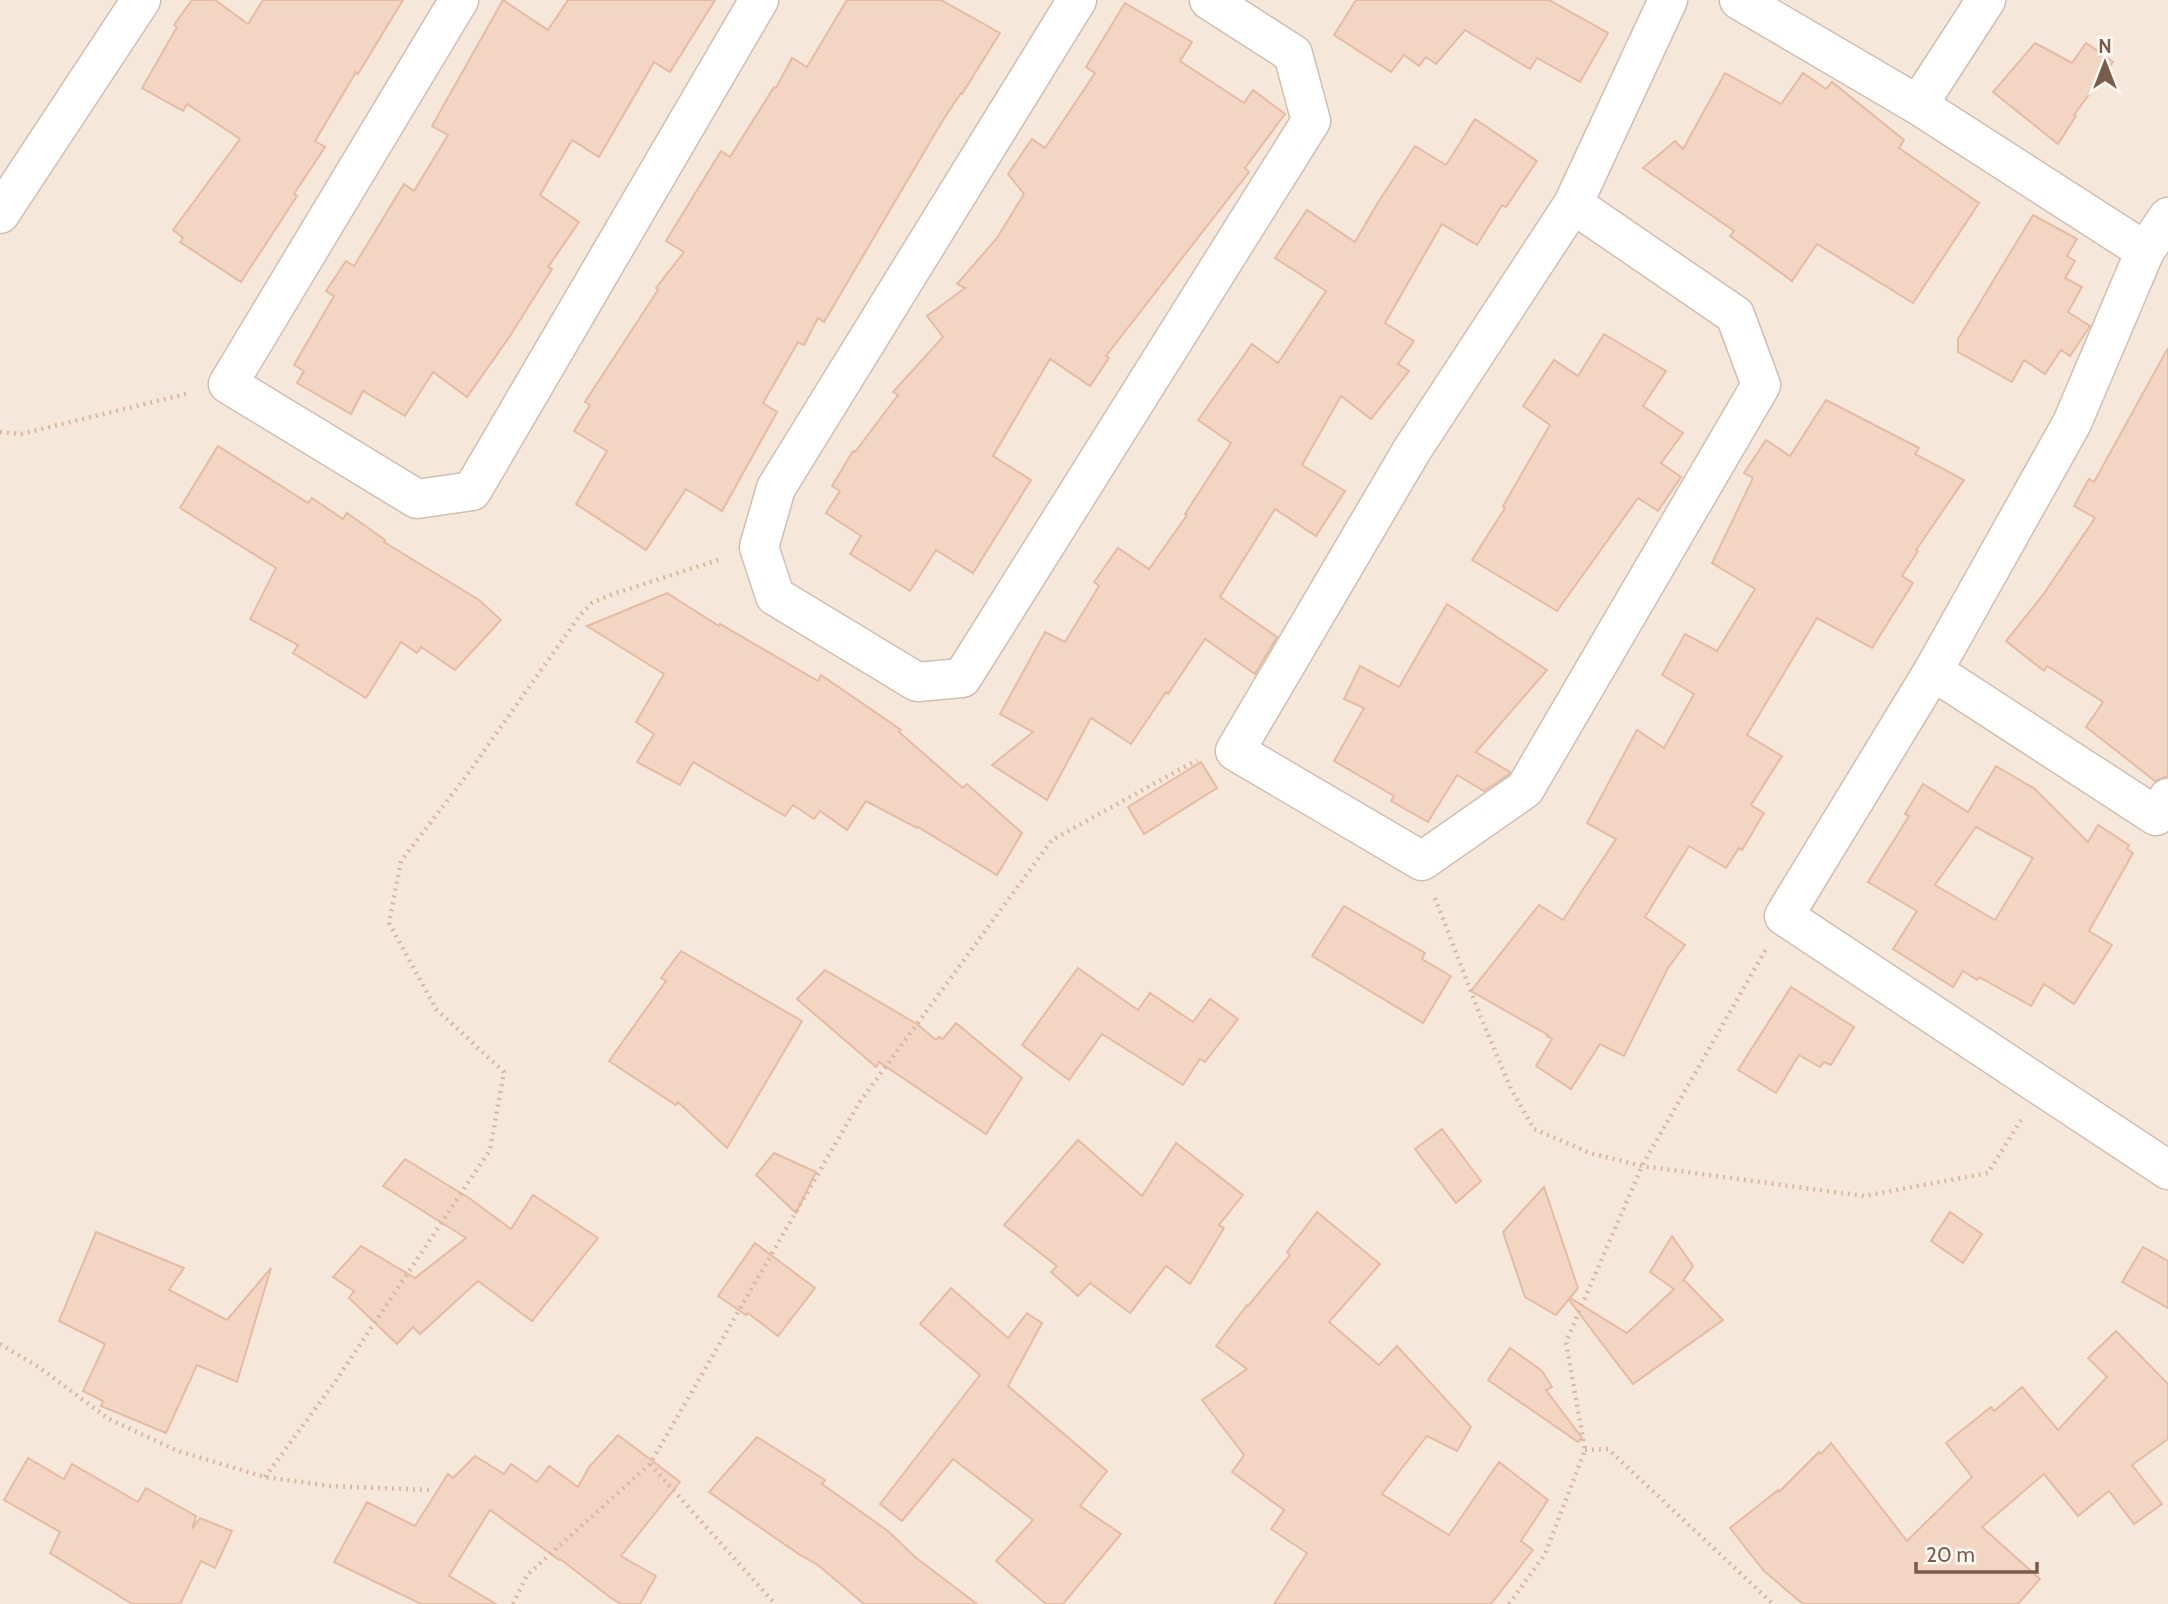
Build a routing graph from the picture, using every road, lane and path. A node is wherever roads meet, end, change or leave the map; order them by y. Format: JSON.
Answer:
{"nodes":[{"id":1,"x":141,"y":0,"type":"edge"},
{"id":2,"x":459,"y":0,"type":"edge"},
{"id":3,"x":759,"y":0,"type":"edge"},
{"id":4,"x":1077,"y":0,"type":"edge"},
{"id":5,"x":1209,"y":0,"type":"edge"},
{"id":6,"x":1668,"y":0,"type":"edge"},
{"id":7,"x":1739,"y":0,"type":"edge"},
{"id":8,"x":1986,"y":0,"type":"edge"},
{"id":9,"x":1918,"y":105,"type":"junction"},
{"id":10,"x":1573,"y":204,"type":"junction"},
{"id":11,"x":0,"y":214,"type":"edge"},
{"id":12,"x":2168,"y":217,"type":"edge"},
{"id":13,"x":2145,"y":251,"type":"junction"},
{"id":14,"x":228,"y":384,"type":"junction"},
{"id":15,"x":0,"y":432,"type":"edge"},
{"id":16,"x":758,"y":547,"type":"junction"},
{"id":17,"x":1933,"y":671,"type":"junction"},
{"id":18,"x":1235,"y":751,"type":"junction"},
{"id":19,"x":2168,"y":798,"type":"edge"},
{"id":20,"x":1422,"y":861,"type":"junction"},
{"id":21,"x":1784,"y":916,"type":"junction"},
{"id":22,"x":2042,"y":1088,"type":"junction"},
{"id":23,"x":1643,"y":1166,"type":"junction"},
{"id":24,"x":2168,"y":1170,"type":"edge"},
{"id":25,"x":0,"y":1344,"type":"edge"},
{"id":26,"x":1585,"y":1450,"type":"junction"},
{"id":27,"x":650,"y":1464,"type":"junction"},
{"id":28,"x":265,"y":1477,"type":"junction"},
{"id":29,"x":430,"y":1490,"type":"dead end"},
{"id":30,"x":513,"y":1604,"type":"edge"},
{"id":31,"x":775,"y":1604,"type":"edge"},
{"id":32,"x":1509,"y":1604,"type":"edge"},
{"id":33,"x":1773,"y":1604,"type":"edge"}],
"edges":[{"from":1,"to":11,"type":"street"},
{"from":2,"to":14,"type":"street"},
{"from":3,"to":14,"type":"street"},
{"from":4,"to":16,"type":"street"},
{"from":5,"to":16,"type":"street"},
{"from":6,"to":10,"type":"street"},
{"from":7,"to":9,"type":"street"},
{"from":8,"to":9,"type":"street"},
{"from":9,"to":13,"type":"street"},
{"from":10,"to":18,"type":"street"},
{"from":10,"to":20,"type":"street"},
{"from":12,"to":13,"type":"street"},
{"from":13,"to":17,"type":"street"},
{"from":14,"to":15,"type":"path"},
{"from":16,"to":28,"type":"path"},
{"from":17,"to":19,"type":"street"},
{"from":17,"to":21,"type":"street"},
{"from":18,"to":20,"type":"street"},
{"from":18,"to":27,"type":"path"},
{"from":20,"to":23,"type":"path"},
{"from":21,"to":22,"type":"street"},
{"from":21,"to":23,"type":"path"},
{"from":22,"to":23,"type":"path"},
{"from":22,"to":24,"type":"street"},
{"from":23,"to":26,"type":"path"},
{"from":25,"to":28,"type":"path"},
{"from":26,"to":32,"type":"path"},
{"from":26,"to":33,"type":"path"},
{"from":27,"to":30,"type":"path"},
{"from":27,"to":31,"type":"path"},
{"from":28,"to":29,"type":"path"}]}
